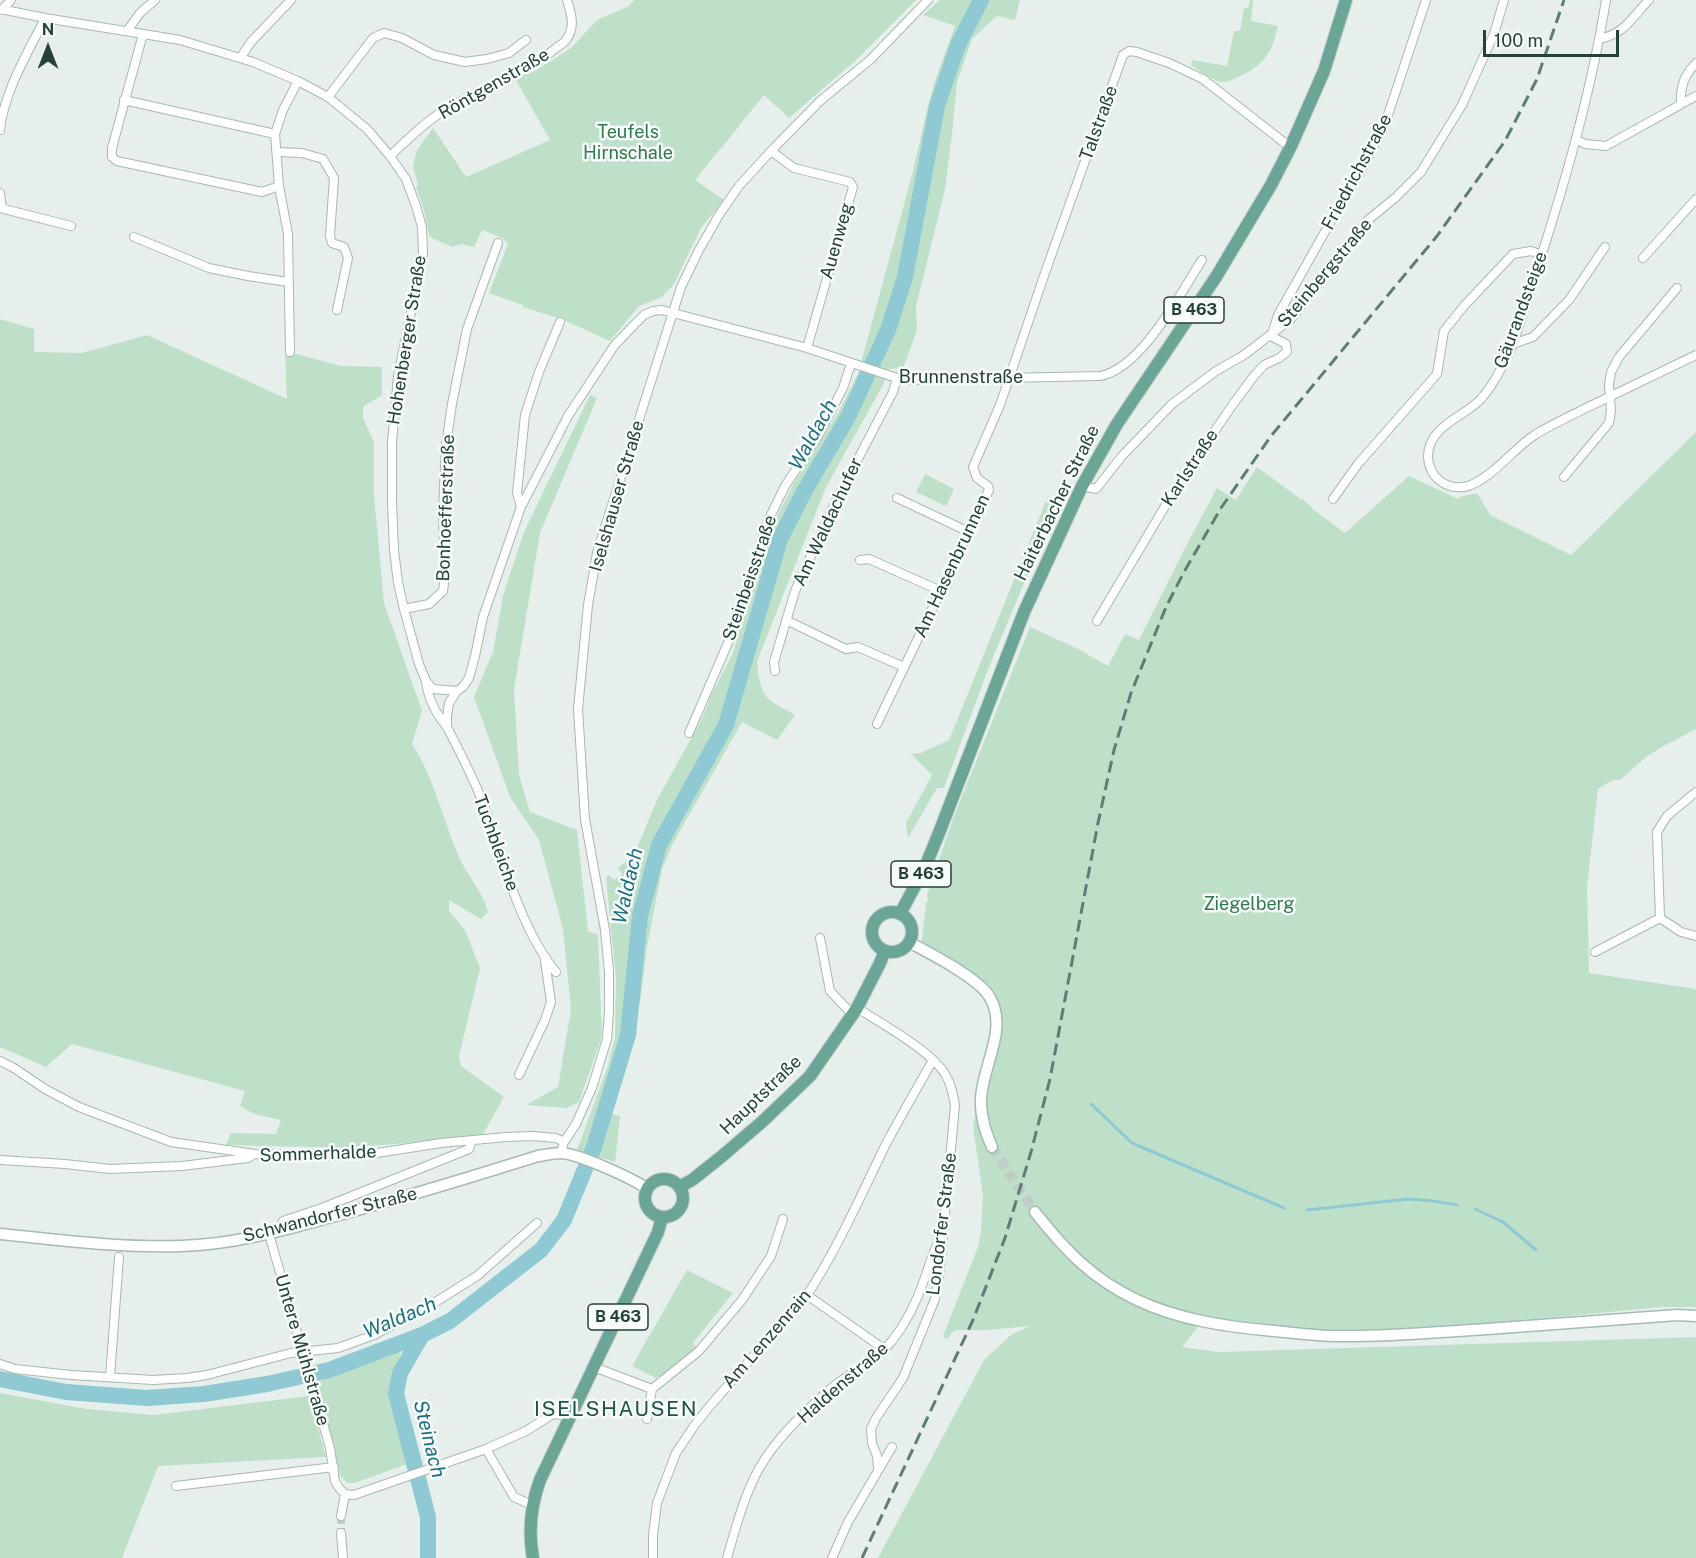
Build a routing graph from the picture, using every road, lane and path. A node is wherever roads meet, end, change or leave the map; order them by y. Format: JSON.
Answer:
{"nodes":[{"id":1,"x":11,"y":0,"type":"edge"},
{"id":2,"x":155,"y":0,"type":"edge"},
{"id":3,"x":291,"y":0,"type":"edge"},
{"id":4,"x":567,"y":0,"type":"edge"},
{"id":5,"x":928,"y":0,"type":"edge"},
{"id":6,"x":1346,"y":0,"type":"edge"},
{"id":7,"x":1426,"y":0,"type":"edge"},
{"id":8,"x":1504,"y":0,"type":"edge"},
{"id":9,"x":1606,"y":0,"type":"edge"},
{"id":10,"x":1649,"y":0,"type":"edge"},
{"id":11,"x":1,"y":9,"type":"edge"},
{"id":12,"x":45,"y":18,"type":"junction"},
{"id":13,"x":127,"y":32,"type":"junction"},
{"id":14,"x":143,"y":34,"type":"junction"},
{"id":15,"x":1599,"y":39,"type":"junction"},
{"id":16,"x":526,"y":40,"type":"dead end"},
{"id":17,"x":241,"y":57,"type":"junction"},
{"id":18,"x":1696,"y":63,"type":"edge"},
{"id":19,"x":298,"y":81,"type":"junction"},
{"id":20,"x":1696,"y":96,"type":"edge"},
{"id":21,"x":328,"y":97,"type":"junction"},
{"id":22,"x":124,"y":100,"type":"junction"},
{"id":23,"x":1681,"y":104,"type":"junction"},
{"id":24,"x":0,"y":130,"type":"edge"},
{"id":25,"x":275,"y":134,"type":"junction"},
{"id":26,"x":1576,"y":140,"type":"junction"},
{"id":27,"x":1291,"y":146,"type":"junction"},
{"id":28,"x":771,"y":151,"type":"junction"},
{"id":29,"x":277,"y":152,"type":"junction"},
{"id":30,"x":390,"y":156,"type":"junction"},
{"id":31,"x":279,"y":186,"type":"junction"},
{"id":32,"x":0,"y":193,"type":"edge"},
{"id":33,"x":1696,"y":199,"type":"edge"},
{"id":34,"x":1,"y":208,"type":"edge"},
{"id":35,"x":71,"y":226,"type":"dead end"},
{"id":36,"x":134,"y":237,"type":"dead end"},
{"id":37,"x":498,"y":243,"type":"dead end"},
{"id":38,"x":1605,"y":247,"type":"dead end"},
{"id":39,"x":1542,"y":255,"type":"junction"},
{"id":40,"x":1643,"y":258,"type":"dead end"},
{"id":41,"x":1202,"y":260,"type":"dead end"},
{"id":42,"x":288,"y":282,"type":"junction"},
{"id":43,"x":1677,"y":288,"type":"dead end"},
{"id":44,"x":337,"y":310,"type":"dead end"},
{"id":45,"x":673,"y":313,"type":"junction"},
{"id":46,"x":560,"y":322,"type":"dead end"},
{"id":47,"x":1271,"y":336,"type":"junction"},
{"id":48,"x":1513,"y":344,"type":"junction"},
{"id":49,"x":807,"y":348,"type":"junction"},
{"id":50,"x":290,"y":352,"type":"dead end"},
{"id":51,"x":1696,"y":355,"type":"edge"},
{"id":52,"x":851,"y":364,"type":"junction"},
{"id":53,"x":1010,"y":377,"type":"junction"},
{"id":54,"x":897,"y":378,"type":"junction"},
{"id":55,"x":1610,"y":397,"type":"junction"},
{"id":56,"x":1564,"y":477,"type":"dead end"},
{"id":57,"x":1082,"y":486,"type":"junction"},
{"id":58,"x":897,"y":498,"type":"dead end"},
{"id":59,"x":1333,"y":499,"type":"dead end"},
{"id":60,"x":521,"y":507,"type":"junction"},
{"id":61,"x":969,"y":532,"type":"junction"},
{"id":62,"x":860,"y":560,"type":"dead end"},
{"id":63,"x":941,"y":591,"type":"junction"},
{"id":64,"x":404,"y":609,"type":"junction"},
{"id":65,"x":786,"y":620,"type":"junction"},
{"id":66,"x":1097,"y":621,"type":"dead end"},
{"id":67,"x":904,"y":667,"type":"junction"},
{"id":68,"x":775,"y":671,"type":"dead end"},
{"id":69,"x":426,"y":681,"type":"junction"},
{"id":70,"x":457,"y":691,"type":"junction"},
{"id":71,"x":877,"y":724,"type":"dead end"},
{"id":72,"x":447,"y":727,"type":"junction"},
{"id":73,"x":689,"y":733,"type":"dead end"},
{"id":74,"x":1696,"y":792,"type":"edge"},
{"id":75,"x":900,"y":914,"type":"junction"},
{"id":76,"x":1660,"y":918,"type":"junction"},
{"id":77,"x":1696,"y":936,"type":"edge"},
{"id":78,"x":820,"y":938,"type":"dead end"},
{"id":79,"x":909,"y":942,"type":"junction"},
{"id":80,"x":885,"y":951,"type":"junction"},
{"id":81,"x":1594,"y":952,"type":"dead end"},
{"id":82,"x":545,"y":959,"type":"junction"},
{"id":83,"x":556,"y":972,"type":"dead end"},
{"id":84,"x":855,"y":1011,"type":"junction"},
{"id":85,"x":933,"y":1060,"type":"junction"},
{"id":86,"x":0,"y":1061,"type":"edge"},
{"id":87,"x":519,"y":1075,"type":"dead end"},
{"id":88,"x":472,"y":1140,"type":"junction"},
{"id":89,"x":564,"y":1142,"type":"junction"},
{"id":90,"x":992,"y":1147,"type":"tunnel mouth"},
{"id":91,"x":561,"y":1153,"type":"junction"},
{"id":92,"x":255,"y":1154,"type":"junction"},
{"id":93,"x":0,"y":1160,"type":"edge"},
{"id":94,"x":679,"y":1187,"type":"junction"},
{"id":95,"x":648,"y":1188,"type":"junction"},
{"id":96,"x":1035,"y":1212,"type":"tunnel mouth"},
{"id":97,"x":662,"y":1217,"type":"junction"},
{"id":98,"x":783,"y":1219,"type":"dead end"},
{"id":99,"x":537,"y":1223,"type":"dead end"},
{"id":100,"x":274,"y":1233,"type":"junction"},
{"id":101,"x":0,"y":1234,"type":"edge"},
{"id":102,"x":943,"y":1240,"type":"junction"},
{"id":103,"x":119,"y":1257,"type":"dead end"},
{"id":104,"x":807,"y":1295,"type":"junction"},
{"id":105,"x":1696,"y":1316,"type":"edge"},
{"id":106,"x":884,"y":1349,"type":"junction"},
{"id":107,"x":302,"y":1352,"type":"junction"},
{"id":108,"x":0,"y":1364,"type":"edge"},
{"id":109,"x":594,"y":1367,"type":"junction"},
{"id":110,"x":110,"y":1377,"type":"junction"},
{"id":111,"x":652,"y":1389,"type":"junction"},
{"id":112,"x":570,"y":1416,"type":"junction"},
{"id":113,"x":647,"y":1419,"type":"dead end"},
{"id":114,"x":892,"y":1447,"type":"dead end"},
{"id":115,"x":486,"y":1449,"type":"junction"},
{"id":116,"x":334,"y":1467,"type":"junction"},
{"id":117,"x":878,"y":1470,"type":"junction"},
{"id":118,"x":176,"y":1486,"type":"dead end"},
{"id":119,"x":345,"y":1494,"type":"junction"},
{"id":120,"x":532,"y":1504,"type":"junction"},
{"id":121,"x":340,"y":1516,"type":"tunnel mouth"},
{"id":122,"x":341,"y":1533,"type":"tunnel mouth"},
{"id":123,"x":343,"y":1558,"type":"edge"},
{"id":124,"x":533,"y":1558,"type":"edge"},
{"id":125,"x":653,"y":1558,"type":"edge"},
{"id":126,"x":727,"y":1558,"type":"edge"},
{"id":127,"x":832,"y":1558,"type":"edge"}],
"edges":[{"from":1,"to":11,"type":"street"},
{"from":2,"to":13,"type":"street"},
{"from":3,"to":17,"type":"street"},
{"from":4,"to":30,"type":"street","name":"Röntgenstraße"},
{"from":5,"to":28,"type":"street","name":"Iselshauser Straße"},
{"from":6,"to":27,"type":"main road","name":"Haiterbacher Straße","number":"B 463"},
{"from":7,"to":47,"type":"street","name":"Friedrichstraße"},
{"from":8,"to":47,"type":"street","name":"Steinbergstraße"},
{"from":9,"to":15,"type":"street","name":"Gäurandsteige"},
{"from":10,"to":15,"type":"street"},
{"from":11,"to":12,"type":"street","name":"Hohenberger Straße"},
{"from":12,"to":13,"type":"street","name":"Hohenberger Straße"},
{"from":12,"to":24,"type":"street"},
{"from":13,"to":14,"type":"street","name":"Hohenberger Straße"},
{"from":14,"to":17,"type":"street","name":"Hohenberger Straße"},
{"from":14,"to":22,"type":"street"},
{"from":15,"to":26,"type":"street","name":"Gäurandsteige"},
{"from":16,"to":21,"type":"street"},
{"from":17,"to":19,"type":"street","name":"Hohenberger Straße"},
{"from":18,"to":23,"type":"street"},
{"from":19,"to":21,"type":"street","name":"Hohenberger Straße"},
{"from":19,"to":25,"type":"street"},
{"from":20,"to":23,"type":"street"},
{"from":21,"to":30,"type":"street","name":"Hohenberger Straße"},
{"from":22,"to":25,"type":"street"},
{"from":22,"to":31,"type":"street"},
{"from":23,"to":26,"type":"street"},
{"from":25,"to":29,"type":"street"},
{"from":26,"to":39,"type":"street","name":"Gäurandsteige"},
{"from":27,"to":53,"type":"street","name":"Talstraße"},
{"from":27,"to":57,"type":"main road","name":"Haiterbacher Straße","number":"B 463"},
{"from":28,"to":45,"type":"street","name":"Iselshauser Straße"},
{"from":28,"to":49,"type":"street","name":"Auenweg"},
{"from":29,"to":31,"type":"street"},
{"from":29,"to":44,"type":"street"},
{"from":30,"to":64,"type":"street","name":"Hohenberger Straße"},
{"from":31,"to":42,"type":"street"},
{"from":32,"to":34,"type":"street"},
{"from":33,"to":40,"type":"street"},
{"from":34,"to":35,"type":"street"},
{"from":36,"to":42,"type":"street"},
{"from":37,"to":64,"type":"street","name":"Bonhoefferstraße"},
{"from":38,"to":48,"type":"street"},
{"from":39,"to":48,"type":"street","name":"Gäurandsteige"},
{"from":39,"to":59,"type":"street"},
{"from":41,"to":53,"type":"street","name":"Brunnenstraße"},
{"from":42,"to":50,"type":"street"},
{"from":43,"to":55,"type":"street"},
{"from":45,"to":49,"type":"street","name":"Brunnenstraße"},
{"from":45,"to":60,"type":"street"},
{"from":45,"to":89,"type":"street","name":"Iselshauser Straße"},
{"from":46,"to":60,"type":"street"},
{"from":47,"to":57,"type":"street","name":"Steinbergstraße"},
{"from":47,"to":66,"type":"street","name":"Karlstraße"},
{"from":48,"to":55,"type":"street","name":"Gäurandsteige"},
{"from":49,"to":52,"type":"street","name":"Brunnenstraße"},
{"from":51,"to":55,"type":"street","name":"Gäurandsteige"},
{"from":52,"to":54,"type":"street","name":"Brunnenstraße"},
{"from":52,"to":73,"type":"street","name":"Steinbeisstraße"},
{"from":53,"to":54,"type":"street","name":"Brunnenstraße"},
{"from":53,"to":61,"type":"street","name":"Am Hasenbrunnen"},
{"from":54,"to":65,"type":"street","name":"Am Waldachufer"},
{"from":55,"to":56,"type":"street"},
{"from":57,"to":75,"type":"main road","name":"Haiterbacher Straße","number":"B 463"},
{"from":58,"to":61,"type":"street"},
{"from":60,"to":70,"type":"street"},
{"from":61,"to":63,"type":"street","name":"Am Hasenbrunnen"},
{"from":62,"to":63,"type":"street"},
{"from":63,"to":67,"type":"street","name":"Am Hasenbrunnen"},
{"from":64,"to":69,"type":"street","name":"Hohenberger Straße"},
{"from":65,"to":67,"type":"street"},
{"from":65,"to":68,"type":"street","name":"Am Waldachufer"},
{"from":67,"to":71,"type":"street","name":"Am Hasenbrunnen"},
{"from":69,"to":70,"type":"street"},
{"from":69,"to":72,"type":"street","name":"Tuchbleiche"},
{"from":70,"to":72,"type":"street"},
{"from":72,"to":82,"type":"street","name":"Tuchbleiche"},
{"from":74,"to":76,"type":"street"},
{"from":75,"to":79,"type":"main road"},
{"from":75,"to":80,"type":"main road"},
{"from":76,"to":77,"type":"street"},
{"from":76,"to":81,"type":"street"},
{"from":78,"to":84,"type":"street","name":"Londorfer Straße"},
{"from":79,"to":80,"type":"main road"},
{"from":79,"to":90,"type":"street"},
{"from":80,"to":84,"type":"main road","name":"Hauptstraße"},
{"from":82,"to":83,"type":"street","name":"Tuchbleiche"},
{"from":82,"to":87,"type":"street","name":"Tuchbleiche"},
{"from":84,"to":85,"type":"street","name":"Londorfer Straße"},
{"from":84,"to":94,"type":"main road","name":"Hauptstraße"},
{"from":85,"to":102,"type":"street","name":"Londorfer Straße"},
{"from":85,"to":104,"type":"street","name":"Am Lenzenrain"},
{"from":86,"to":92,"type":"street"},
{"from":88,"to":89,"type":"street","name":"Sommerhalde"},
{"from":88,"to":92,"type":"street","name":"Sommerhalde"},
{"from":88,"to":100,"type":"street"},
{"from":89,"to":91,"type":"street","name":"Iselshauser Straße"},
{"from":91,"to":95,"type":"street","name":"Schwandorfer Straße"},
{"from":91,"to":100,"type":"street","name":"Schwandorfer Straße"},
{"from":92,"to":93,"type":"street","name":"Sommerhalde"},
{"from":94,"to":95,"type":"main road"},
{"from":94,"to":97,"type":"main road"},
{"from":95,"to":97,"type":"main road"},
{"from":96,"to":105,"type":"street"},
{"from":97,"to":109,"type":"main road","number":"B 463"},
{"from":98,"to":111,"type":"street"},
{"from":99,"to":107,"type":"street"},
{"from":100,"to":101,"type":"street","name":"Schwandorfer Straße"},
{"from":100,"to":107,"type":"street","name":"Untere Mühlstraße"},
{"from":102,"to":106,"type":"street","name":"Haldenstraße"},
{"from":102,"to":117,"type":"street","name":"Londorfer Straße"},
{"from":103,"to":110,"type":"street"},
{"from":104,"to":106,"type":"street"},
{"from":104,"to":125,"type":"street","name":"Am Lenzenrain"},
{"from":106,"to":126,"type":"street","name":"Haldenstraße"},
{"from":107,"to":110,"type":"street"},
{"from":107,"to":116,"type":"street","name":"Untere Mühlstraße"},
{"from":108,"to":110,"type":"street"},
{"from":109,"to":111,"type":"street"},
{"from":109,"to":112,"type":"main road","number":"B 463"},
{"from":111,"to":113,"type":"street"},
{"from":112,"to":115,"type":"street"},
{"from":112,"to":120,"type":"main road","number":"B 463"},
{"from":114,"to":117,"type":"street"},
{"from":115,"to":119,"type":"street"},
{"from":115,"to":120,"type":"street"},
{"from":116,"to":118,"type":"street"},
{"from":116,"to":119,"type":"street","name":"Untere Mühlstraße"},
{"from":117,"to":127,"type":"street"},
{"from":119,"to":121,"type":"street"},
{"from":120,"to":124,"type":"main road","number":"B 463"},
{"from":122,"to":123,"type":"street"}]}
